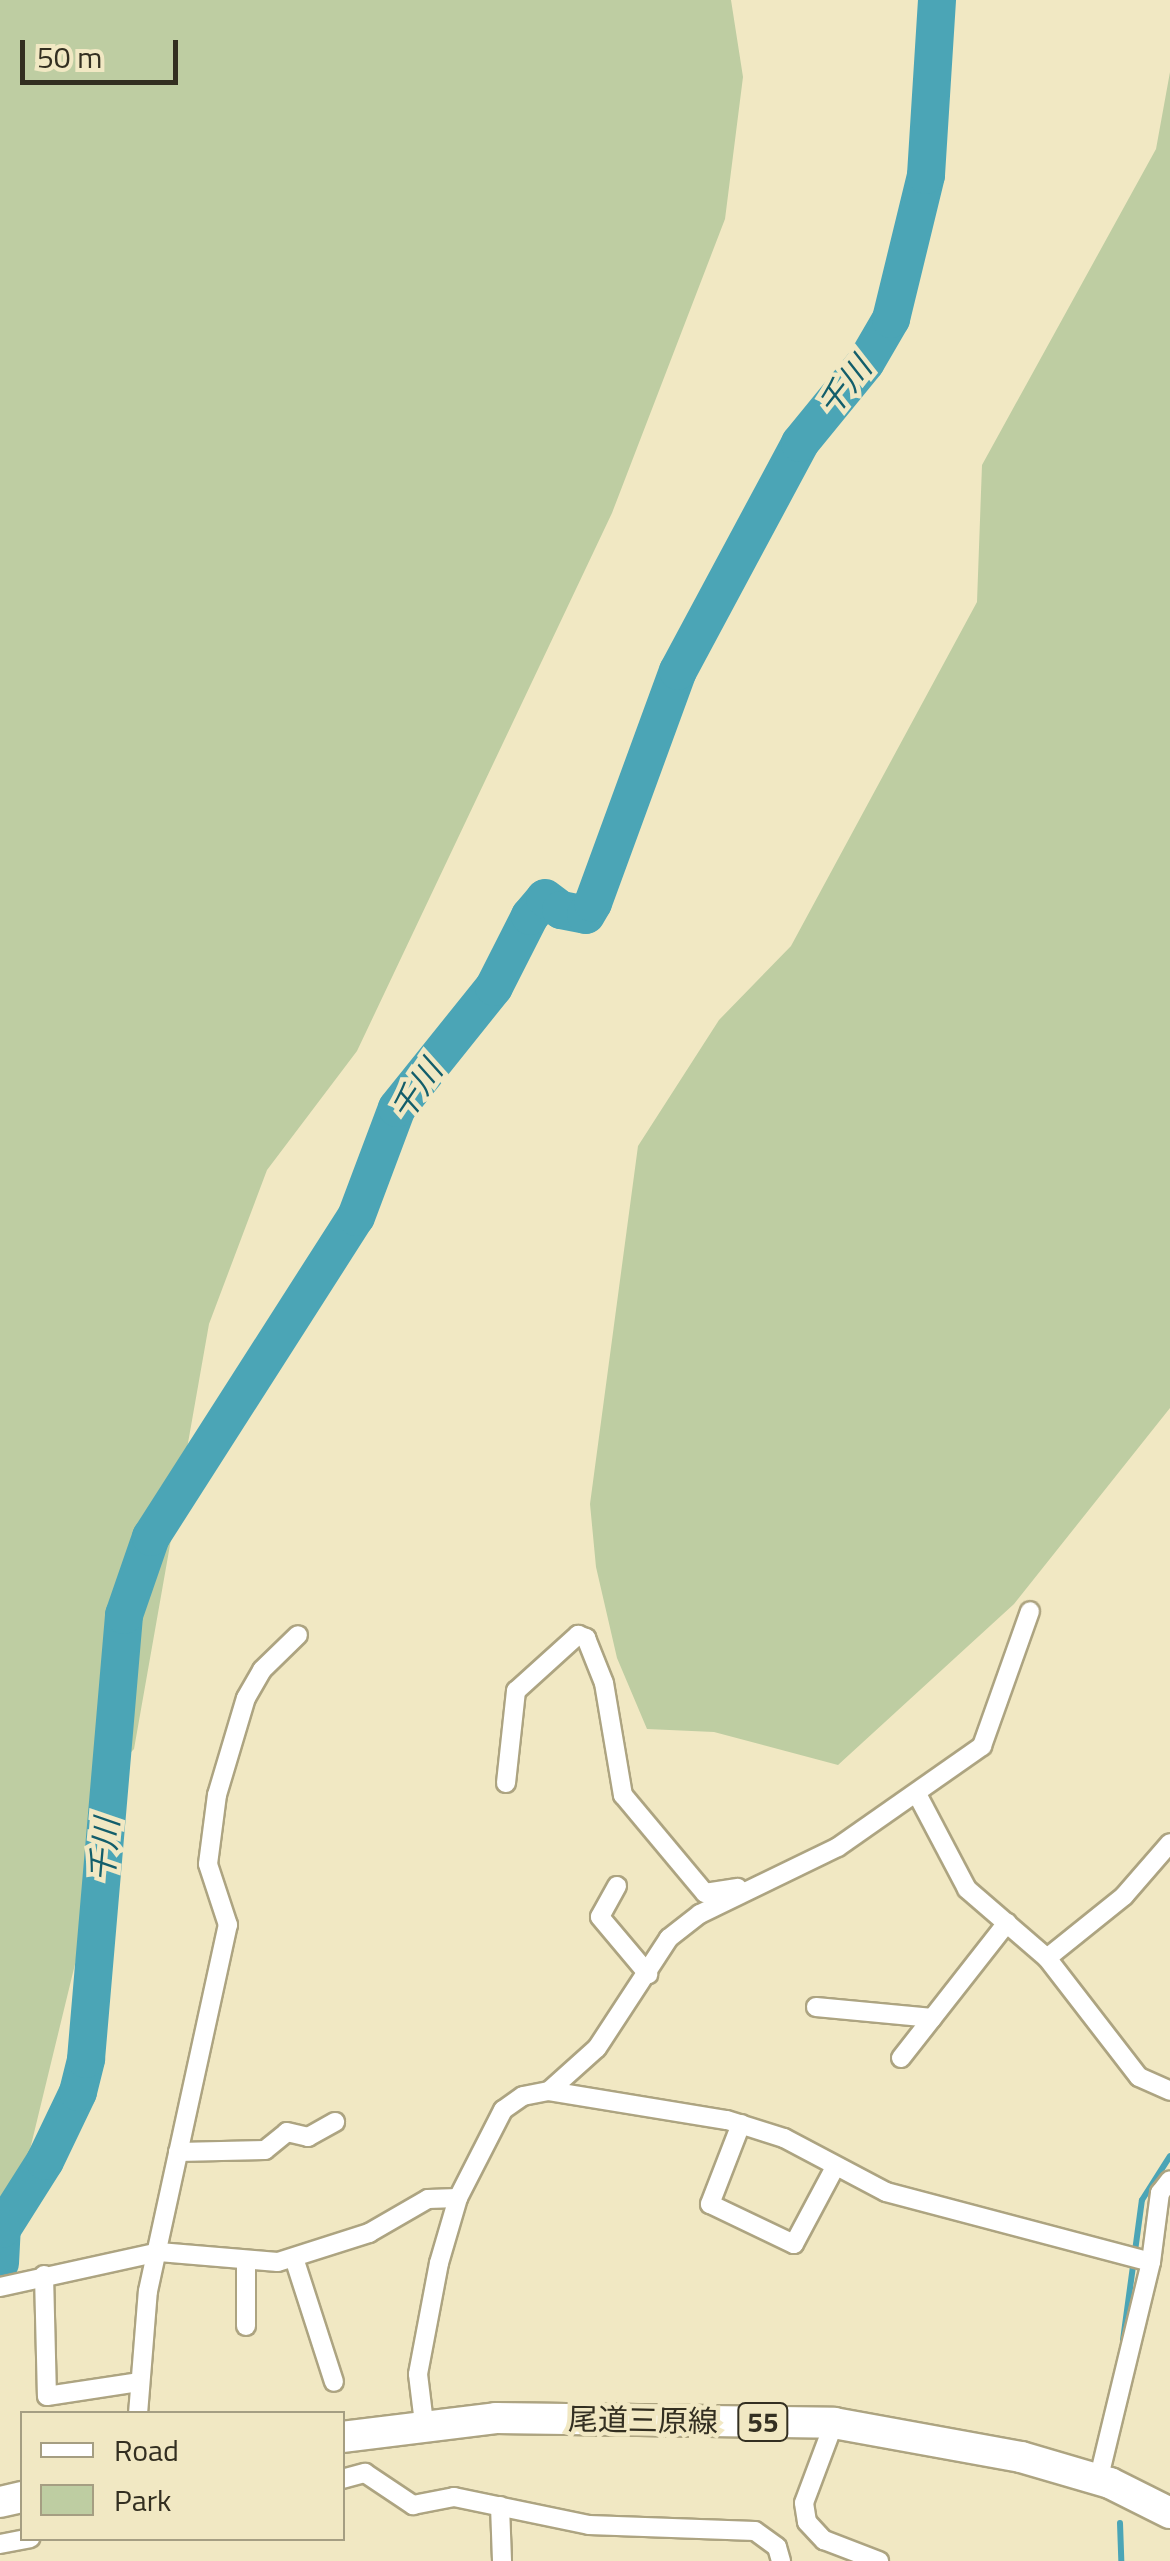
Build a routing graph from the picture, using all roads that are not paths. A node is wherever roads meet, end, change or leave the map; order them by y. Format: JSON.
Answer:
{"nodes":[{"id":1,"x":1030,"y":1612,"type":"dead end"},
{"id":2,"x":298,"y":1635,"type":"dead end"},
{"id":3,"x":506,"y":1784,"type":"dead end"},
{"id":4,"x":917,"y":1794,"type":"junction"},
{"id":5,"x":1170,"y":1843,"type":"edge"},
{"id":6,"x":618,"y":1886,"type":"dead end"},
{"id":7,"x":748,"y":1887,"type":"junction"},
{"id":8,"x":1007,"y":1924,"type":"junction"},
{"id":9,"x":1047,"y":1958,"type":"junction"},
{"id":10,"x":648,"y":1974,"type":"junction"},
{"id":11,"x":816,"y":2007,"type":"dead end"},
{"id":12,"x":932,"y":2018,"type":"junction"},
{"id":13,"x":901,"y":2058,"type":"dead end"},
{"id":14,"x":548,"y":2091,"type":"junction"},
{"id":15,"x":1170,"y":2091,"type":"edge"},
{"id":16,"x":335,"y":2122,"type":"dead end"},
{"id":17,"x":741,"y":2124,"type":"junction"},
{"id":18,"x":178,"y":2152,"type":"junction"},
{"id":19,"x":834,"y":2169,"type":"junction"},
{"id":20,"x":1170,"y":2180,"type":"edge"},
{"id":21,"x":458,"y":2198,"type":"junction"},
{"id":22,"x":159,"y":2252,"type":"junction"},
{"id":23,"x":294,"y":2258,"type":"junction"},
{"id":24,"x":246,"y":2260,"type":"junction"},
{"id":25,"x":1151,"y":2262,"type":"junction"},
{"id":26,"x":44,"y":2275,"type":"junction"},
{"id":27,"x":0,"y":2288,"type":"edge"},
{"id":28,"x":246,"y":2326,"type":"dead end"},
{"id":29,"x":140,"y":2382,"type":"junction"},
{"id":30,"x":334,"y":2382,"type":"dead end"},
{"id":31,"x":138,"y":2411,"type":"edge"},
{"id":32,"x":424,"y":2423,"type":"junction"},
{"id":33,"x":834,"y":2423,"type":"junction"},
{"id":34,"x":345,"y":2436,"type":"edge"},
{"id":35,"x":345,"y":2478,"type":"edge"},
{"id":36,"x":1098,"y":2481,"type":"junction"},
{"id":37,"x":500,"y":2506,"type":"junction"},
{"id":38,"x":1170,"y":2513,"type":"edge"},
{"id":39,"x":502,"y":2561,"type":"edge"},
{"id":40,"x":781,"y":2561,"type":"edge"},
{"id":41,"x":879,"y":2561,"type":"edge"}],
"edges":[{"from":1,"to":4,"type":"street"},
{"from":2,"to":18,"type":"street"},
{"from":3,"to":7,"type":"street"},
{"from":4,"to":7,"type":"street"},
{"from":4,"to":8,"type":"street"},
{"from":5,"to":9,"type":"street"},
{"from":6,"to":10,"type":"street"},
{"from":7,"to":10,"type":"street"},
{"from":8,"to":9,"type":"street"},
{"from":8,"to":12,"type":"street"},
{"from":9,"to":15,"type":"street"},
{"from":10,"to":14,"type":"street"},
{"from":11,"to":12,"type":"street"},
{"from":12,"to":13,"type":"street"},
{"from":14,"to":17,"type":"street"},
{"from":14,"to":21,"type":"street"},
{"from":16,"to":18,"type":"street"},
{"from":17,"to":19,"type":"street"},
{"from":17,"to":19,"type":"street"},
{"from":18,"to":22,"type":"street"},
{"from":19,"to":25,"type":"street"},
{"from":20,"to":25,"type":"street"},
{"from":21,"to":23,"type":"street"},
{"from":21,"to":32,"type":"street"},
{"from":22,"to":24,"type":"street"},
{"from":22,"to":26,"type":"street"},
{"from":22,"to":29,"type":"street"},
{"from":23,"to":24,"type":"street"},
{"from":23,"to":30,"type":"street"},
{"from":24,"to":28,"type":"street"},
{"from":25,"to":36,"type":"street"},
{"from":26,"to":27,"type":"street"},
{"from":26,"to":29,"type":"street"},
{"from":29,"to":31,"type":"street"},
{"from":32,"to":33,"type":"main road","name":"尾道三原線","number":"55"},
{"from":32,"to":34,"type":"main road","name":"尾道三原線","number":"55"},
{"from":33,"to":36,"type":"main road","name":"尾道三原線","number":"55"},
{"from":33,"to":41,"type":"street"},
{"from":35,"to":37,"type":"street"},
{"from":36,"to":38,"type":"main road","name":"尾道三原線","number":"55"},
{"from":37,"to":39,"type":"street"},
{"from":37,"to":40,"type":"street"}]}
